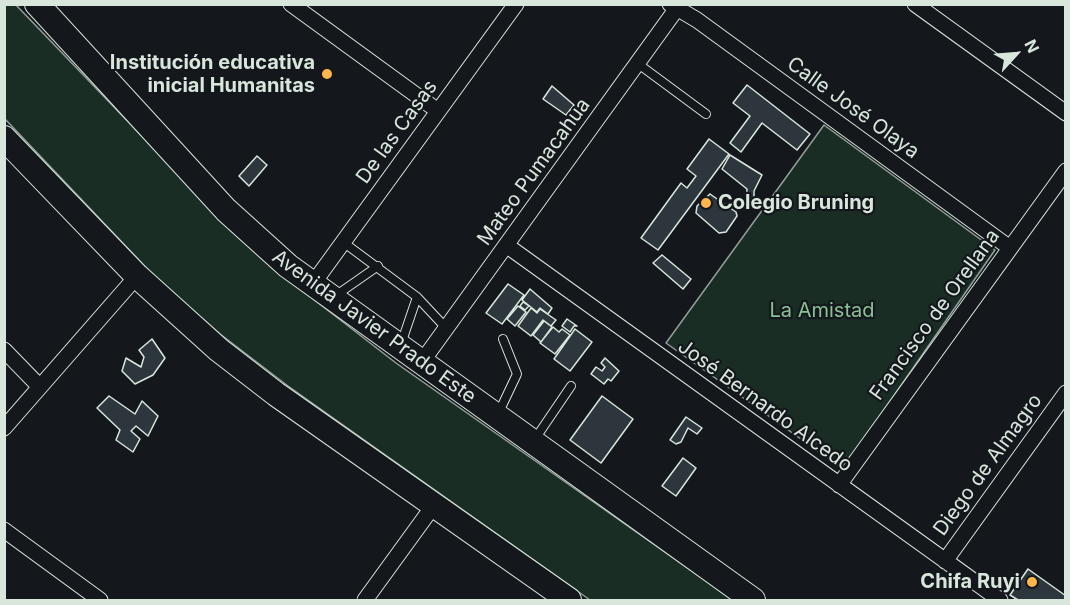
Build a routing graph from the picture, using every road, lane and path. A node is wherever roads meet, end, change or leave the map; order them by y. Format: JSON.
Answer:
{"nodes":[{"id":1,"x":37,"y":4,"type":"edge"},
{"id":2,"x":516,"y":4,"type":"edge"},
{"id":3,"x":915,"y":4,"type":"edge"},
{"id":4,"x":675,"y":6,"type":"edge"},
{"id":5,"x":301,"y":8,"type":"edge"},
{"id":6,"x":638,"y":63,"type":"junction"},
{"id":7,"x":438,"y":111,"type":"junction"},
{"id":8,"x":1065,"y":113,"type":"edge"},
{"id":9,"x":706,"y":114,"type":"dead end"},
{"id":10,"x":4,"y":138,"type":"edge"},
{"id":11,"x":1065,"y":171,"type":"edge"},
{"id":12,"x":343,"y":242,"type":"junction"},
{"id":13,"x":506,"y":245,"type":"junction"},
{"id":14,"x":1010,"y":248,"type":"junction"},
{"id":15,"x":378,"y":266,"type":"junction"},
{"id":16,"x":137,"y":276,"type":"junction"},
{"id":17,"x":321,"y":292,"type":"junction"},
{"id":18,"x":417,"y":297,"type":"junction"},
{"id":19,"x":446,"y":328,"type":"junction"},
{"id":20,"x":503,"y":339,"type":"dead end"},
{"id":21,"x":400,"y":348,"type":"junction"},
{"id":22,"x":4,"y":350,"type":"edge"},
{"id":23,"x":421,"y":363,"type":"junction"},
{"id":24,"x":571,"y":386,"type":"dead end"},
{"id":25,"x":40,"y":387,"type":"junction"},
{"id":26,"x":1065,"y":393,"type":"edge"},
{"id":27,"x":496,"y":416,"type":"junction"},
{"id":28,"x":4,"y":428,"type":"edge"},
{"id":29,"x":533,"y":442,"type":"junction"},
{"id":30,"x":839,"y":485,"type":"junction"},
{"id":31,"x":434,"y":505,"type":"junction"},
{"id":32,"x":4,"y":530,"type":"edge"},
{"id":33,"x":945,"y":561,"type":"junction"},
{"id":34,"x":100,"y":600,"type":"edge"},
{"id":35,"x":365,"y":600,"type":"edge"},
{"id":36,"x":569,"y":600,"type":"edge"},
{"id":37,"x":753,"y":600,"type":"edge"},
{"id":38,"x":1000,"y":600,"type":"edge"}],
"edges":[{"from":1,"to":17,"type":"main road","name":"Avenida Javier Prado Este"},
{"from":2,"to":7,"type":"street","name":"De las Casas"},
{"from":3,"to":8,"type":"street"},
{"from":4,"to":6,"type":"street","name":"Mateo Pumacahua"},
{"from":4,"to":14,"type":"street","name":"Calle José Olaya"},
{"from":5,"to":7,"type":"street"},
{"from":6,"to":9,"type":"lane"},
{"from":6,"to":13,"type":"street","name":"Mateo Pumacahua"},
{"from":7,"to":12,"type":"street","name":"De las Casas"},
{"from":10,"to":16,"type":"main road"},
{"from":11,"to":14,"type":"street","name":"Francisco de Orellana"},
{"from":12,"to":15,"type":"lane"},
{"from":12,"to":17,"type":"street","name":"De las Casas"},
{"from":13,"to":19,"type":"street","name":"Mateo Pumacahua"},
{"from":13,"to":30,"type":"street","name":"José Bernardo Alcedo"},
{"from":14,"to":30,"type":"street","name":"Francisco de Orellana"},
{"from":15,"to":17,"type":"lane"},
{"from":15,"to":18,"type":"lane"},
{"from":16,"to":25,"type":"street"},
{"from":16,"to":31,"type":"main road"},
{"from":17,"to":21,"type":"main road","name":"Avenida Javier Prado Este"},
{"from":18,"to":19,"type":"lane"},
{"from":18,"to":21,"type":"lane"},
{"from":19,"to":23,"type":"street","name":"Mateo Pumacahua"},
{"from":20,"to":27,"type":"lane"},
{"from":21,"to":23,"type":"main road","name":"Avenida Javier Prado Este"},
{"from":22,"to":25,"type":"street"},
{"from":23,"to":27,"type":"main road","name":"Avenida Javier Prado Este"},
{"from":24,"to":29,"type":"lane"},
{"from":25,"to":28,"type":"street"},
{"from":26,"to":33,"type":"street","name":"Diego de Almagro"},
{"from":27,"to":29,"type":"main road","name":"Avenida Javier Prado Este"},
{"from":29,"to":37,"type":"main road","name":"Avenida Javier Prado Este"},
{"from":30,"to":33,"type":"street","name":"José Bernardo Alcedo"},
{"from":31,"to":35,"type":"street"},
{"from":31,"to":36,"type":"main road"},
{"from":32,"to":34,"type":"street"},
{"from":33,"to":38,"type":"street","name":"José Bernardo Alcedo"}]}
